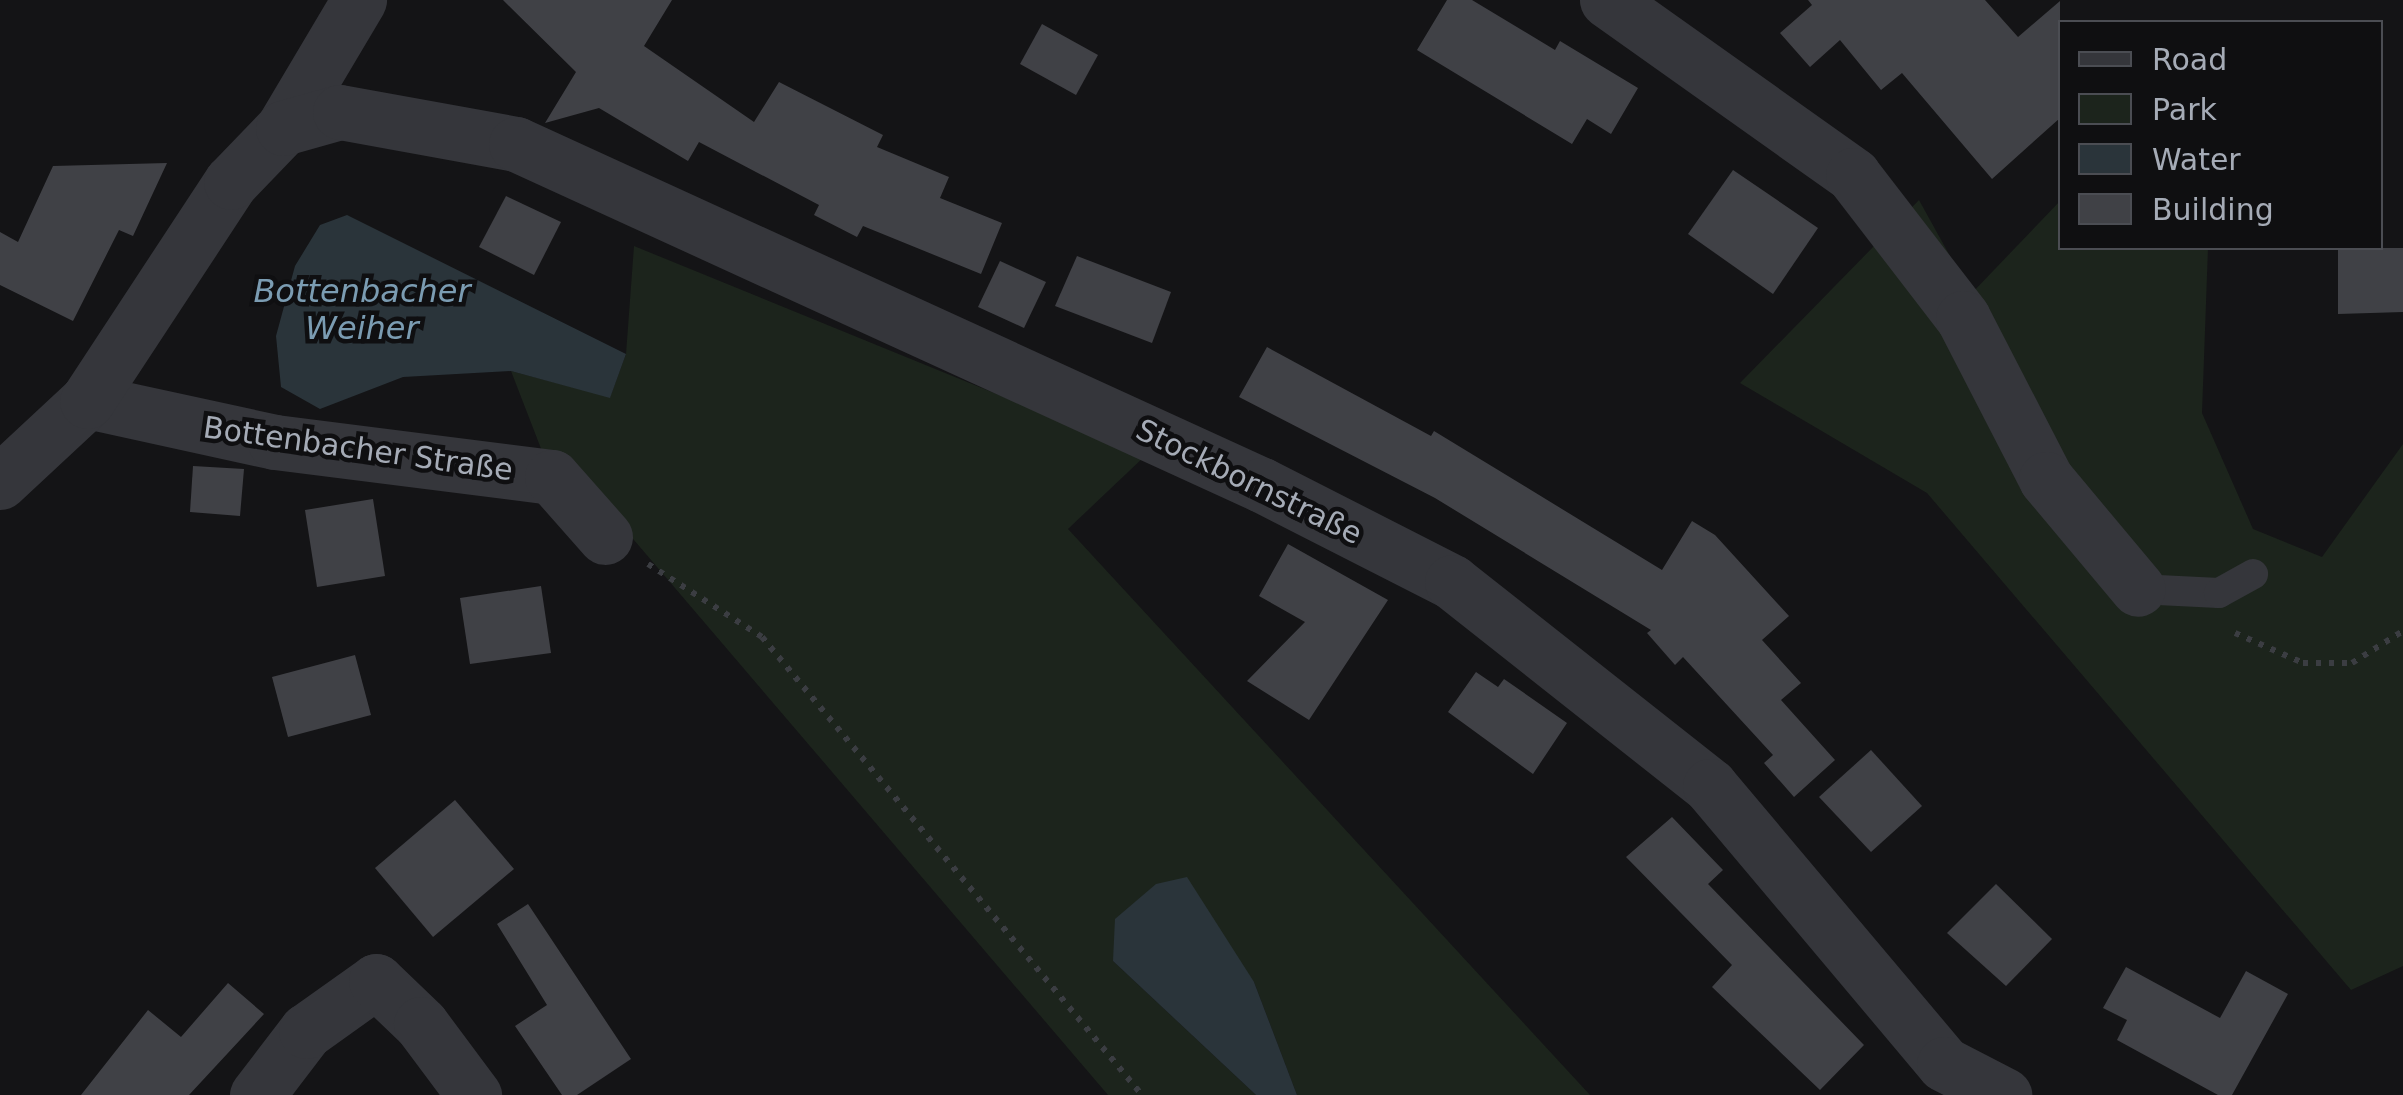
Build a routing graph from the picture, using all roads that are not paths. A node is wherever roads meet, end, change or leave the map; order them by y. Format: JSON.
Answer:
{"nodes":[{"id":1,"x":359,"y":0,"type":"edge"},
{"id":2,"x":1607,"y":0,"type":"edge"},
{"id":3,"x":283,"y":128,"type":"junction"},
{"id":4,"x":87,"y":401,"type":"junction"},
{"id":5,"x":0,"y":482,"type":"edge"},
{"id":6,"x":605,"y":537,"type":"road end"},
{"id":7,"x":2253,"y":574,"type":"dead end"},
{"id":8,"x":2138,"y":589,"type":"joint"},
{"id":9,"x":257,"y":1095,"type":"edge"},
{"id":10,"x":474,"y":1095,"type":"edge"},
{"id":11,"x":2004,"y":1095,"type":"edge"}],
"edges":[{"from":1,"to":3,"type":"street"},
{"from":2,"to":8,"type":"street"},
{"from":3,"to":4,"type":"street"},
{"from":3,"to":11,"type":"street","name":"Stockbornstraße"},
{"from":4,"to":5,"type":"street"},
{"from":4,"to":6,"type":"street","name":"Bottenbacher Straße"},
{"from":7,"to":8,"type":"lane"},
{"from":9,"to":10,"type":"street"}]}
